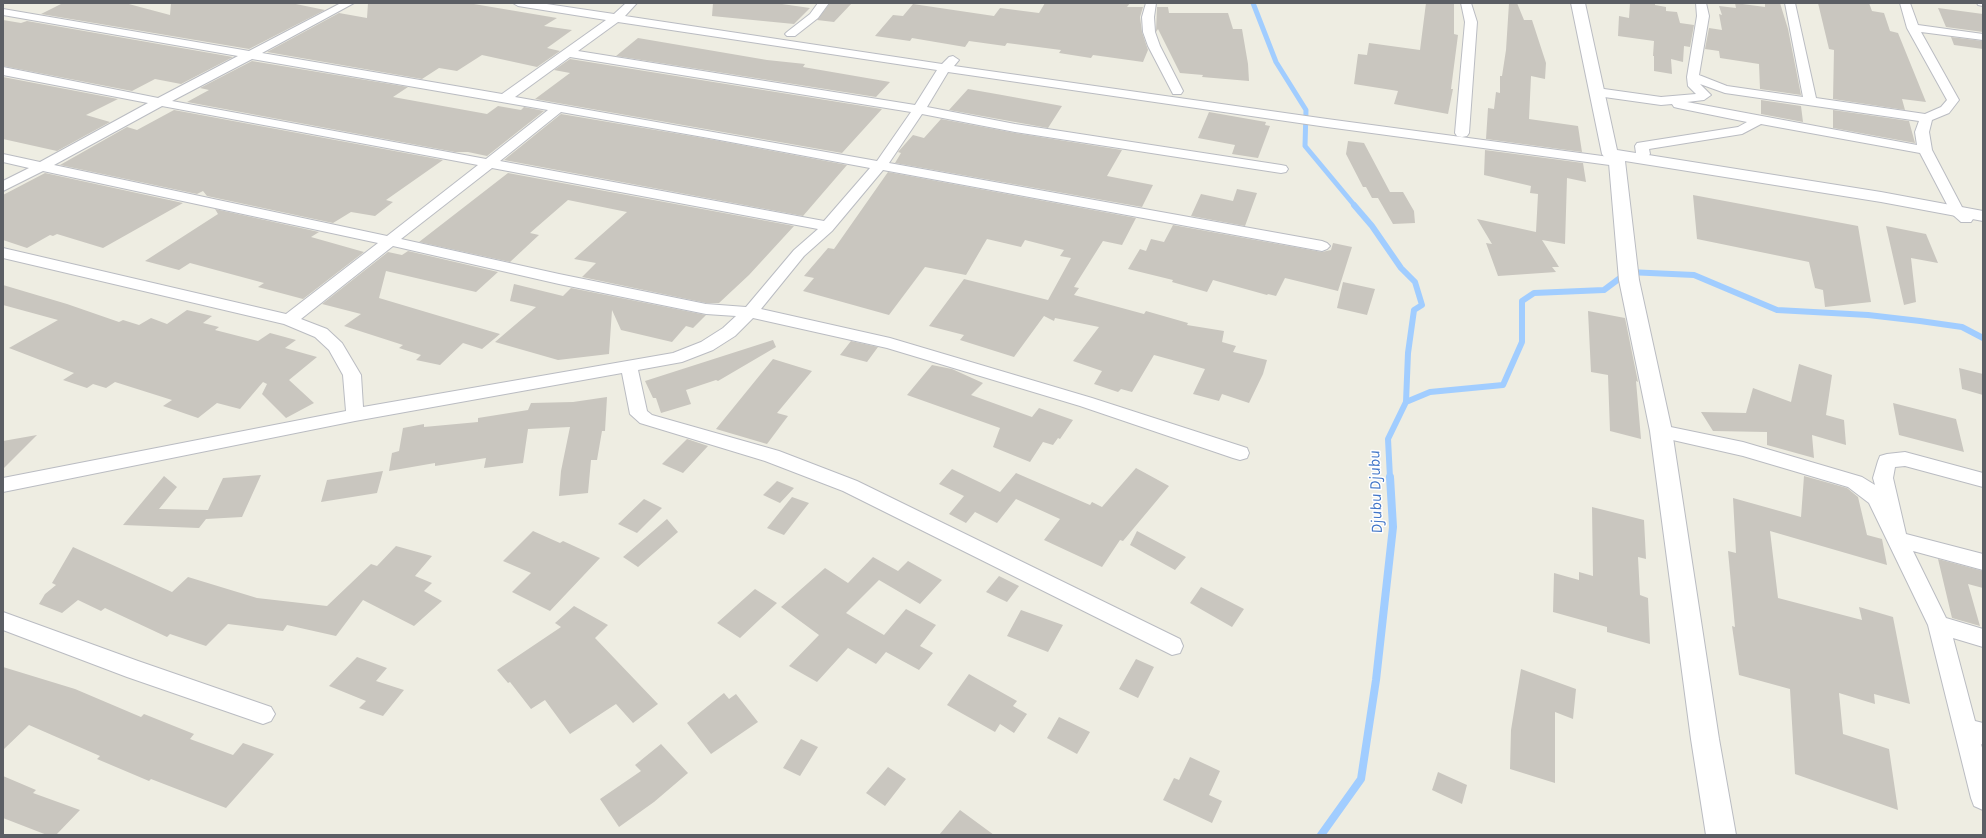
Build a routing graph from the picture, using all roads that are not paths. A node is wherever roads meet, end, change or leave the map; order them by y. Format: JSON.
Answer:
{"nodes":[{"id":1,"x":336,"y":3,"type":"edge"},
{"id":2,"x":349,"y":3,"type":"edge"},
{"id":3,"x":518,"y":3,"type":"edge"},
{"id":4,"x":569,"y":3,"type":"edge"},
{"id":5,"x":824,"y":3,"type":"edge"},
{"id":6,"x":1151,"y":3,"type":"edge"},
{"id":7,"x":1466,"y":3,"type":"edge"},
{"id":8,"x":1578,"y":3,"type":"edge"},
{"id":9,"x":1701,"y":3,"type":"edge"},
{"id":10,"x":1790,"y":3,"type":"edge"},
{"id":11,"x":1905,"y":3,"type":"edge"},
{"id":12,"x":624,"y":11,"type":"edge"},
{"id":13,"x":3,"y":12,"type":"edge"},
{"id":14,"x":1913,"y":28,"type":"junction"},
{"id":15,"x":791,"y":34,"type":"junction"},
{"id":16,"x":1983,"y":37,"type":"edge"},
{"id":17,"x":567,"y":53,"type":"junction"},
{"id":18,"x":243,"y":55,"type":"junction"},
{"id":19,"x":950,"y":63,"type":"junction"},
{"id":20,"x":3,"y":71,"type":"edge"},
{"id":21,"x":1693,"y":77,"type":"junction"},
{"id":22,"x":1177,"y":91,"type":"junction"},
{"id":23,"x":1597,"y":92,"type":"junction"},
{"id":24,"x":505,"y":98,"type":"junction"},
{"id":25,"x":1810,"y":100,"type":"junction"},
{"id":26,"x":155,"y":101,"type":"junction"},
{"id":27,"x":1662,"y":101,"type":"junction"},
{"id":28,"x":559,"y":108,"type":"junction"},
{"id":29,"x":920,"y":110,"type":"junction"},
{"id":30,"x":1289,"y":112,"type":"junction"},
{"id":31,"x":1326,"y":118,"type":"junction"},
{"id":32,"x":1926,"y":118,"type":"junction"},
{"id":33,"x":1759,"y":120,"type":"junction"},
{"id":34,"x":1462,"y":133,"type":"junction"},
{"id":35,"x":1925,"y":150,"type":"junction"},
{"id":36,"x":3,"y":158,"type":"edge"},
{"id":37,"x":1614,"y":158,"type":"junction"},
{"id":38,"x":1638,"y":158,"type":"junction"},
{"id":39,"x":490,"y":163,"type":"junction"},
{"id":40,"x":881,"y":164,"type":"junction"},
{"id":41,"x":39,"y":165,"type":"junction"},
{"id":42,"x":1281,"y":169,"type":"dead end"},
{"id":43,"x":3,"y":181,"type":"edge"},
{"id":44,"x":3,"y":188,"type":"edge"},
{"id":45,"x":1962,"y":215,"type":"junction"},
{"id":46,"x":1983,"y":216,"type":"edge"},
{"id":47,"x":1983,"y":222,"type":"edge"},
{"id":48,"x":827,"y":226,"type":"junction"},
{"id":49,"x":390,"y":241,"type":"junction"},
{"id":50,"x":1322,"y":246,"type":"dead end"},
{"id":51,"x":3,"y":253,"type":"edge"},
{"id":52,"x":750,"y":312,"type":"junction"},
{"id":53,"x":289,"y":320,"type":"junction"},
{"id":54,"x":629,"y":366,"type":"junction"},
{"id":55,"x":354,"y":415,"type":"junction"},
{"id":56,"x":1661,"y":431,"type":"junction"},
{"id":57,"x":1240,"y":453,"type":"dead end"},
{"id":58,"x":1983,"y":480,"type":"edge"},
{"id":59,"x":3,"y":485,"type":"edge"},
{"id":60,"x":1897,"y":539,"type":"junction"},
{"id":61,"x":1983,"y":562,"type":"edge"},
{"id":62,"x":5,"y":625,"type":"edge"},
{"id":63,"x":1939,"y":625,"type":"junction"},
{"id":64,"x":1983,"y":638,"type":"edge"},
{"id":65,"x":1172,"y":646,"type":"dead end"},
{"id":66,"x":263,"y":714,"type":"dead end"},
{"id":67,"x":1974,"y":731,"type":"edge"},
{"id":68,"x":1983,"y":798,"type":"edge"},
{"id":69,"x":1721,"y":835,"type":"edge"}],
"edges":[{"from":1,"to":18,"type":"street"},
{"from":2,"to":18,"type":"street"},
{"from":3,"to":12,"type":"street"},
{"from":4,"to":12,"type":"street"},
{"from":5,"to":15,"type":"street"},
{"from":6,"to":22,"type":"street"},
{"from":7,"to":34,"type":"street"},
{"from":8,"to":23,"type":"street"},
{"from":9,"to":21,"type":"street"},
{"from":10,"to":25,"type":"street"},
{"from":11,"to":14,"type":"street"},
{"from":12,"to":15,"type":"street"},
{"from":12,"to":17,"type":"street"},
{"from":12,"to":19,"type":"street"},
{"from":13,"to":18,"type":"street"},
{"from":14,"to":16,"type":"street"},
{"from":14,"to":32,"type":"street"},
{"from":15,"to":19,"type":"street"},
{"from":17,"to":24,"type":"street"},
{"from":17,"to":29,"type":"street"},
{"from":18,"to":24,"type":"street"},
{"from":18,"to":26,"type":"street"},
{"from":19,"to":22,"type":"street"},
{"from":19,"to":29,"type":"street"},
{"from":19,"to":30,"type":"street"},
{"from":20,"to":26,"type":"street"},
{"from":21,"to":25,"type":"street"},
{"from":21,"to":27,"type":"street"},
{"from":22,"to":30,"type":"street"},
{"from":23,"to":27,"type":"street"},
{"from":23,"to":37,"type":"street"},
{"from":24,"to":28,"type":"street"},
{"from":25,"to":32,"type":"street"},
{"from":26,"to":39,"type":"street"},
{"from":26,"to":41,"type":"street"},
{"from":27,"to":33,"type":"street"},
{"from":28,"to":39,"type":"street"},
{"from":28,"to":40,"type":"street"},
{"from":29,"to":40,"type":"street"},
{"from":29,"to":42,"type":"street"},
{"from":30,"to":31,"type":"street"},
{"from":31,"to":34,"type":"street"},
{"from":31,"to":37,"type":"street"},
{"from":32,"to":35,"type":"street"},
{"from":33,"to":35,"type":"street"},
{"from":33,"to":38,"type":"street"},
{"from":34,"to":37,"type":"street"},
{"from":35,"to":45,"type":"street"},
{"from":36,"to":41,"type":"street"},
{"from":37,"to":38,"type":"street"},
{"from":37,"to":45,"type":"street"},
{"from":37,"to":56,"type":"street"},
{"from":38,"to":45,"type":"street"},
{"from":39,"to":48,"type":"street"},
{"from":39,"to":49,"type":"street"},
{"from":40,"to":48,"type":"street"},
{"from":40,"to":50,"type":"street"},
{"from":41,"to":43,"type":"street"},
{"from":41,"to":44,"type":"street"},
{"from":41,"to":49,"type":"street"},
{"from":45,"to":46,"type":"street"},
{"from":45,"to":47,"type":"street"},
{"from":48,"to":52,"type":"street"},
{"from":49,"to":52,"type":"street"},
{"from":49,"to":53,"type":"street"},
{"from":51,"to":53,"type":"street"},
{"from":52,"to":54,"type":"street"},
{"from":52,"to":57,"type":"street"},
{"from":53,"to":55,"type":"street"},
{"from":54,"to":55,"type":"street"},
{"from":54,"to":65,"type":"street"},
{"from":55,"to":59,"type":"street"},
{"from":56,"to":60,"type":"street"},
{"from":56,"to":69,"type":"street"},
{"from":58,"to":60,"type":"street"},
{"from":60,"to":61,"type":"street"},
{"from":60,"to":63,"type":"street"},
{"from":62,"to":66,"type":"street"},
{"from":63,"to":64,"type":"street"},
{"from":63,"to":67,"type":"street"},
{"from":67,"to":68,"type":"street"}]}
